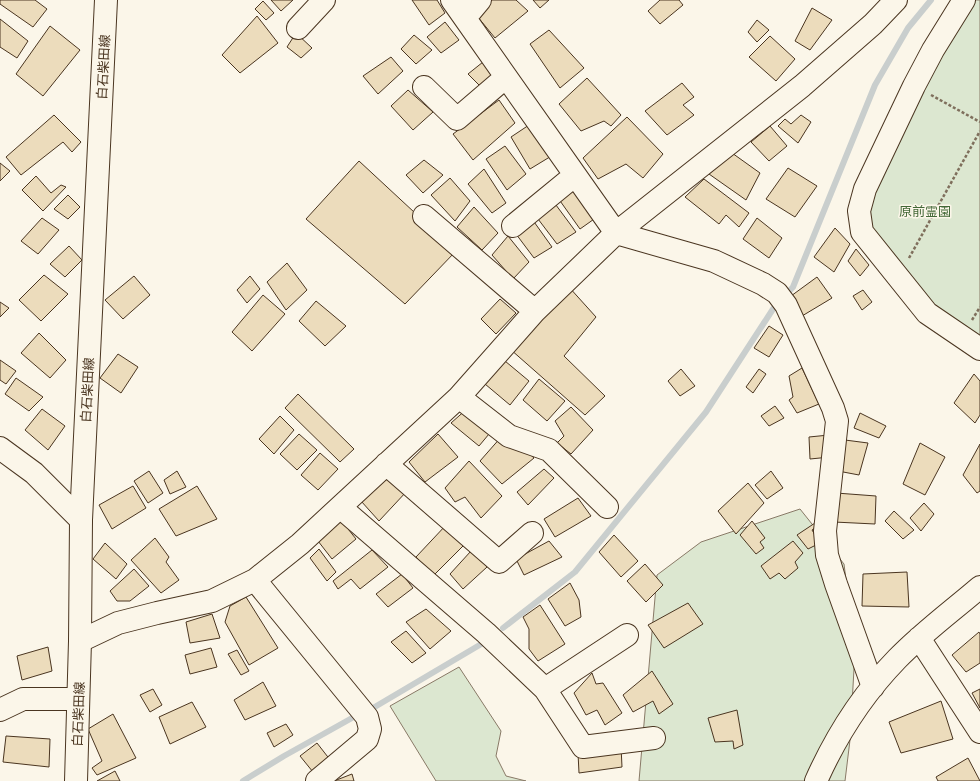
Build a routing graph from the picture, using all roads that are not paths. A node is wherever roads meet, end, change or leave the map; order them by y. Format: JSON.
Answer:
{"nodes":[{"id":1,"x":106,"y":0,"type":"edge"},
{"id":2,"x":324,"y":0,"type":"edge"},
{"id":3,"x":452,"y":0,"type":"edge"},
{"id":4,"x":480,"y":0,"type":"edge"},
{"id":5,"x":896,"y":0,"type":"edge"},
{"id":6,"x":964,"y":0,"type":"edge"},
{"id":7,"x":465,"y":18,"type":"junction"},
{"id":8,"x":298,"y":28,"type":"dead end"},
{"id":9,"x":506,"y":77,"type":"junction"},
{"id":10,"x":424,"y":87,"type":"dead end"},
{"id":11,"x":574,"y":176,"type":"junction"},
{"id":12,"x":424,"y":216,"type":"dead end"},
{"id":13,"x":513,"y":226,"type":"dead end"},
{"id":14,"x":616,"y":233,"type":"junction"},
{"id":15,"x":535,"y":311,"type":"junction"},
{"id":16,"x":980,"y":349,"type":"edge"},
{"id":17,"x":459,"y":397,"type":"junction"},
{"id":18,"x":0,"y":448,"type":"edge"},
{"id":19,"x":386,"y":464,"type":"junction"},
{"id":20,"x":340,"y":507,"type":"junction"},
{"id":21,"x":608,"y":507,"type":"dead end"},
{"id":22,"x":81,"y":520,"type":"junction"},
{"id":23,"x":532,"y":533,"type":"dead end"},
{"id":24,"x":255,"y":580,"type":"junction"},
{"id":25,"x":980,"y":587,"type":"edge"},
{"id":26,"x":627,"y":635,"type":"dead end"},
{"id":27,"x":919,"y":638,"type":"junction"},
{"id":28,"x":80,"y":641,"type":"junction"},
{"id":29,"x":873,"y":687,"type":"junction"},
{"id":30,"x":545,"y":689,"type":"junction"},
{"id":31,"x":78,"y":699,"type":"junction"},
{"id":32,"x":0,"y":710,"type":"edge"},
{"id":33,"x":980,"y":732,"type":"edge"},
{"id":34,"x":654,"y":738,"type":"dead end"},
{"id":35,"x":76,"y":781,"type":"edge"},
{"id":36,"x":317,"y":781,"type":"edge"},
{"id":37,"x":816,"y":781,"type":"edge"}],
"edges":[{"from":1,"to":22,"type":"street","name":"白石柴田線"},
{"from":2,"to":8,"type":"street"},
{"from":3,"to":7,"type":"street"},
{"from":4,"to":7,"type":"street"},
{"from":5,"to":14,"type":"street"},
{"from":6,"to":16,"type":"street"},
{"from":7,"to":9,"type":"street"},
{"from":9,"to":10,"type":"street"},
{"from":9,"to":11,"type":"street"},
{"from":11,"to":13,"type":"street"},
{"from":11,"to":14,"type":"street"},
{"from":12,"to":15,"type":"street"},
{"from":14,"to":15,"type":"street"},
{"from":14,"to":29,"type":"street"},
{"from":15,"to":17,"type":"street"},
{"from":17,"to":19,"type":"street"},
{"from":17,"to":21,"type":"street"},
{"from":18,"to":22,"type":"street"},
{"from":19,"to":20,"type":"street"},
{"from":19,"to":23,"type":"street"},
{"from":20,"to":24,"type":"street"},
{"from":20,"to":30,"type":"street"},
{"from":22,"to":28,"type":"street","name":"白石柴田線"},
{"from":24,"to":28,"type":"street"},
{"from":24,"to":36,"type":"street"},
{"from":25,"to":27,"type":"street"},
{"from":26,"to":30,"type":"street"},
{"from":27,"to":29,"type":"street"},
{"from":27,"to":33,"type":"street"},
{"from":28,"to":31,"type":"street","name":"白石柴田線"},
{"from":29,"to":37,"type":"street"},
{"from":30,"to":34,"type":"street"},
{"from":31,"to":32,"type":"street"},
{"from":31,"to":35,"type":"street","name":"白石柴田線"}]}
